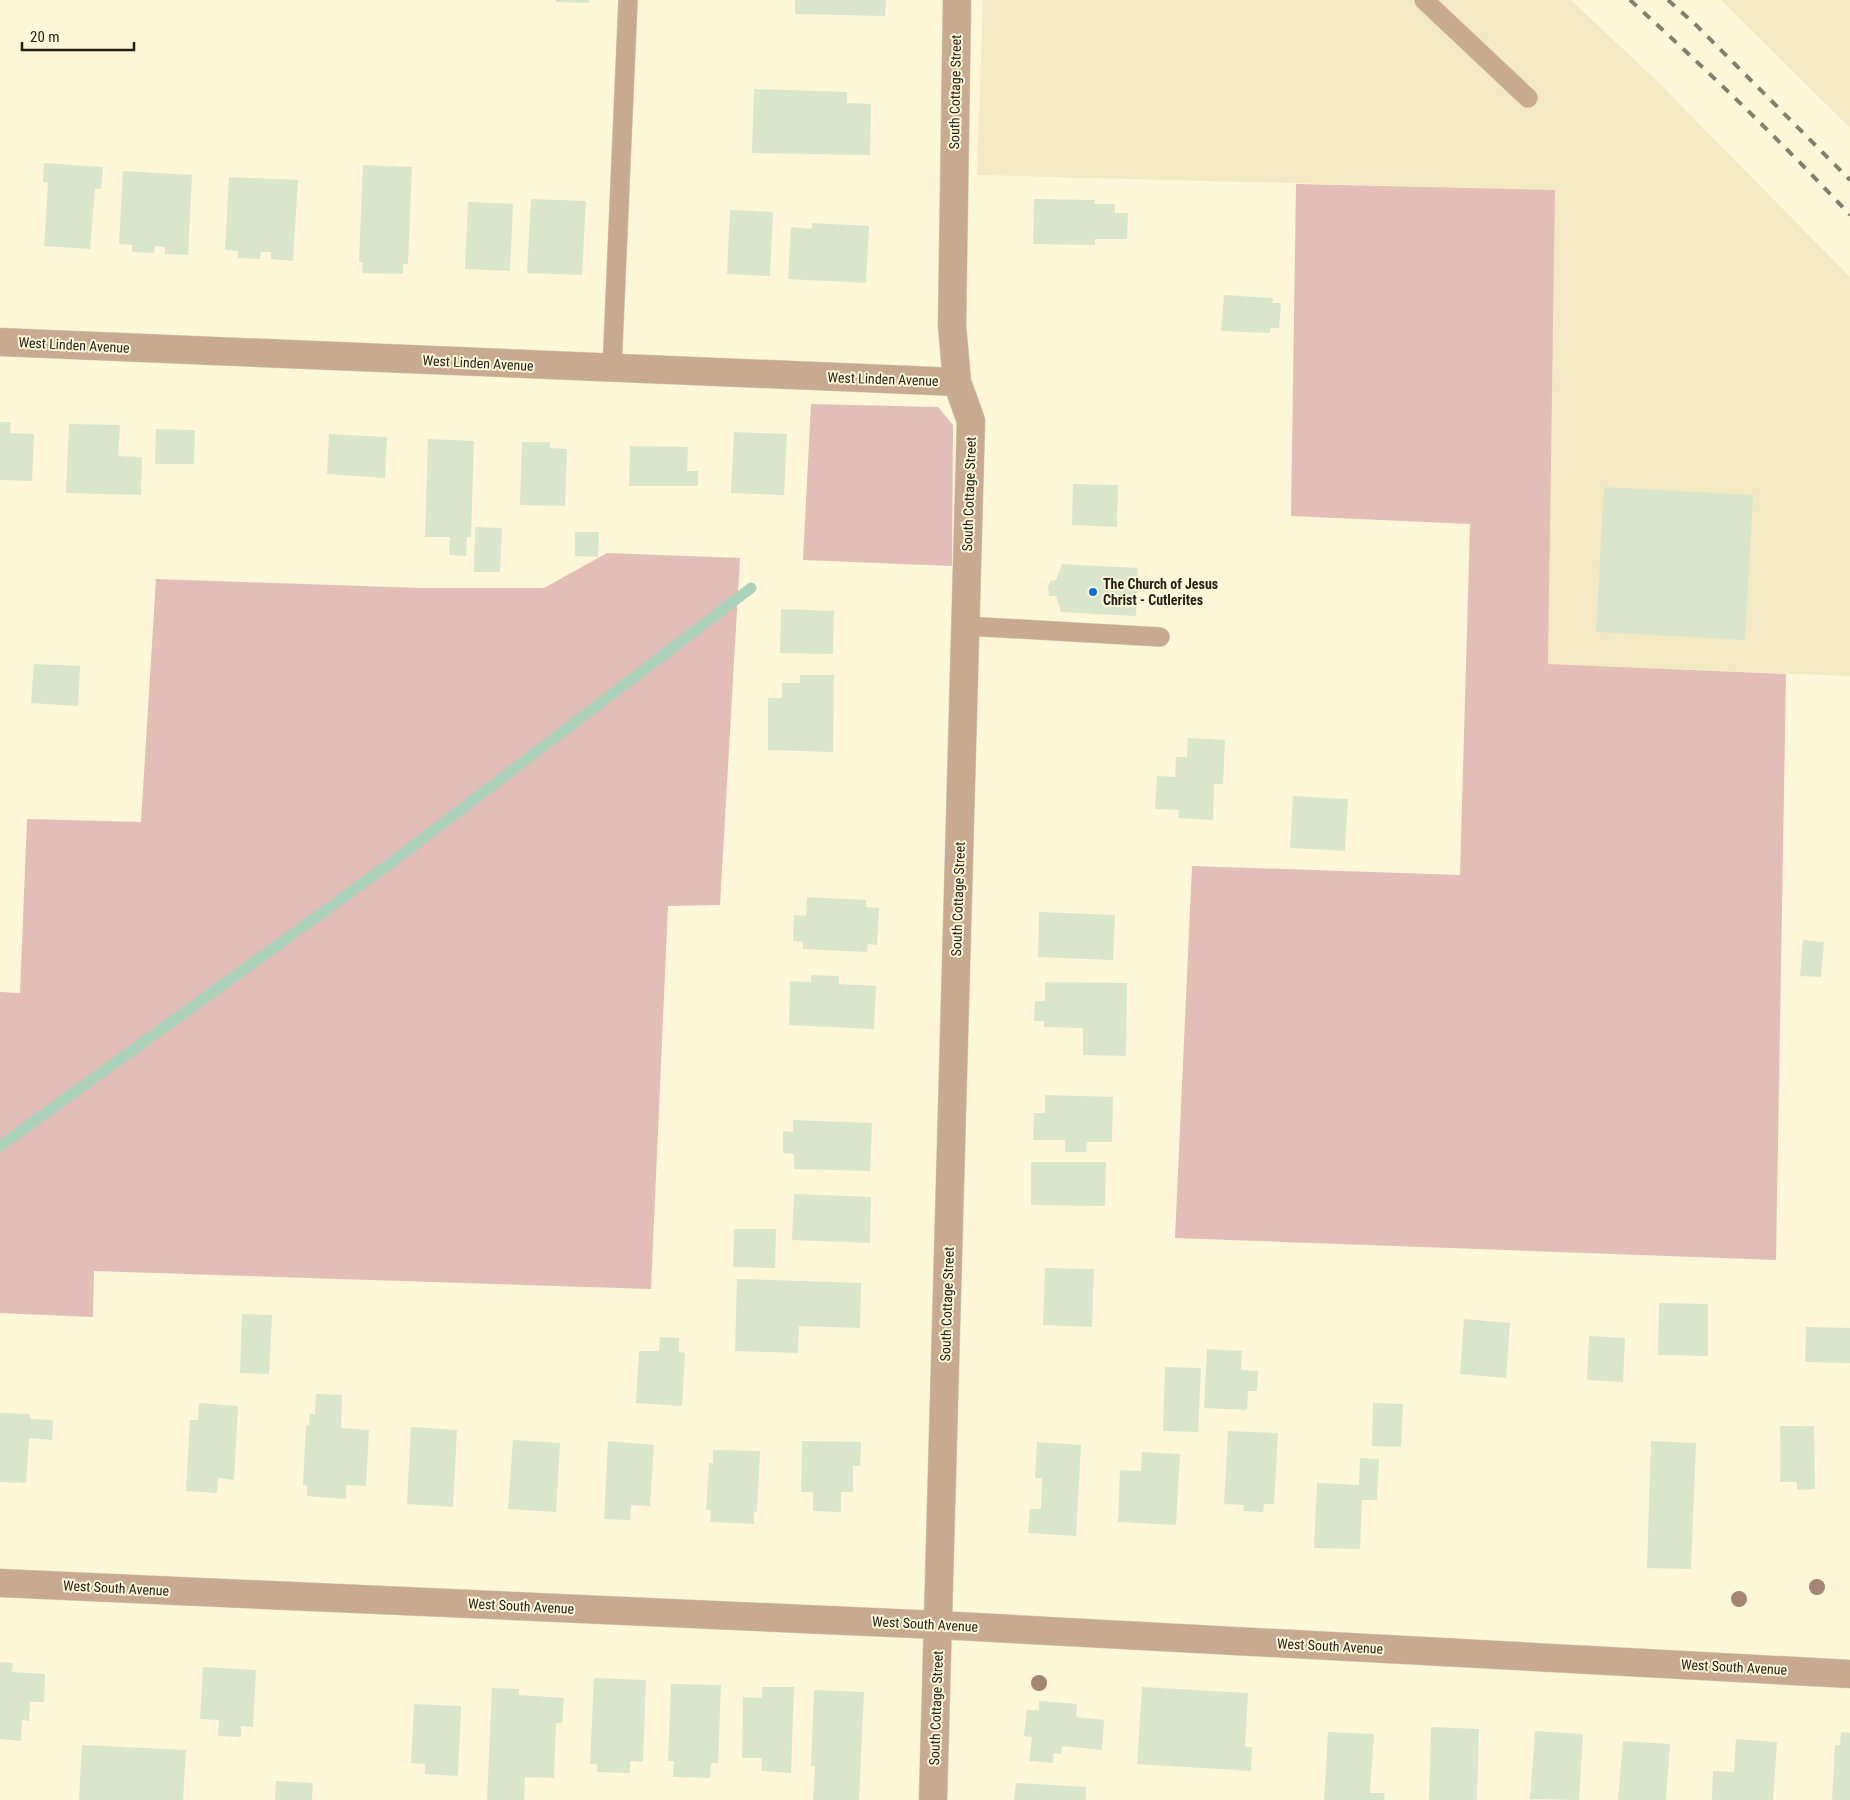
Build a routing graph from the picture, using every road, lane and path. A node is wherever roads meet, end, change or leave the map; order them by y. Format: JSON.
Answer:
{"nodes":[{"id":1,"x":628,"y":0,"type":"edge"},
{"id":2,"x":957,"y":0,"type":"edge"},
{"id":3,"x":1424,"y":0,"type":"edge"},
{"id":4,"x":1528,"y":98,"type":"dead end"},
{"id":5,"x":0,"y":342,"type":"edge"},
{"id":6,"x":612,"y":368,"type":"junction"},
{"id":7,"x":957,"y":382,"type":"junction"},
{"id":8,"x":966,"y":626,"type":"junction"},
{"id":9,"x":1160,"y":637,"type":"dead end"},
{"id":10,"x":0,"y":1583,"type":"edge"},
{"id":11,"x":938,"y":1625,"type":"junction"},
{"id":12,"x":1850,"y":1674,"type":"edge"},
{"id":13,"x":933,"y":1800,"type":"edge"}],
"edges":[{"from":1,"to":6,"type":"lane"},
{"from":2,"to":7,"type":"street","name":"South Cottage Street"},
{"from":3,"to":4,"type":"lane"},
{"from":5,"to":6,"type":"street","name":"West Linden Avenue"},
{"from":6,"to":7,"type":"street","name":"West Linden Avenue"},
{"from":7,"to":8,"type":"street","name":"South Cottage Street"},
{"from":8,"to":9,"type":"lane"},
{"from":8,"to":11,"type":"street","name":"South Cottage Street"},
{"from":10,"to":11,"type":"street","name":"West South Avenue"},
{"from":11,"to":12,"type":"street","name":"West South Avenue"},
{"from":11,"to":13,"type":"street","name":"South Cottage Street"}]}
